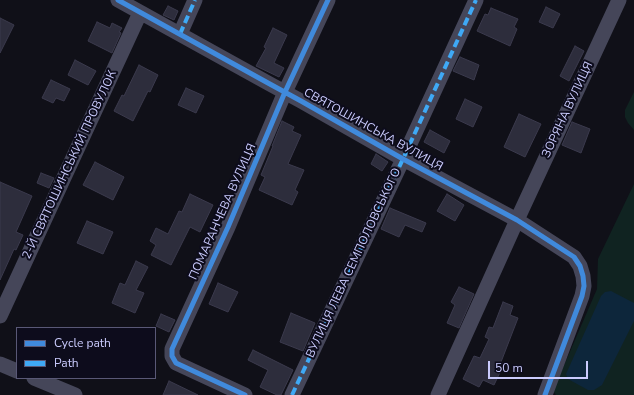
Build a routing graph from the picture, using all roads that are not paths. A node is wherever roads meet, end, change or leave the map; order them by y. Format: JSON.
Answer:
{"nodes":[{"id":1,"x":118,"y":0,"type":"edge"},
{"id":2,"x":195,"y":0,"type":"edge"},
{"id":3,"x":328,"y":0,"type":"edge"},
{"id":4,"x":476,"y":0,"type":"edge"},
{"id":5,"x":619,"y":0,"type":"edge"},
{"id":6,"x":140,"y":13,"type":"junction"},
{"id":7,"x":180,"y":34,"type":"junction"},
{"id":8,"x":285,"y":92,"type":"junction"},
{"id":9,"x":403,"y":159,"type":"junction"},
{"id":10,"x":516,"y":220,"type":"junction"},
{"id":11,"x":0,"y":316,"type":"edge"},
{"id":12,"x":0,"y":364,"type":"edge"},
{"id":13,"x":16,"y":371,"type":"edge"},
{"id":14,"x":36,"y":379,"type":"edge"},
{"id":15,"x":75,"y":395,"type":"edge"},
{"id":16,"x":245,"y":395,"type":"edge"},
{"id":17,"x":292,"y":395,"type":"edge"},
{"id":18,"x":438,"y":395,"type":"edge"},
{"id":19,"x":545,"y":395,"type":"edge"}],
"edges":[{"from":1,"to":6,"type":"street","name":"СВЯТОШИНСЬКА ВУЛИЦЯ"},
{"from":2,"to":7,"type":"street"},
{"from":3,"to":8,"type":"street","name":"ПОМАРАНЧЕВА ВУЛИЦЯ"},
{"from":4,"to":9,"type":"street","name":"ВУЛИЦЯ ЛЕВА СЕМПОЛОВСЬКОГО"},
{"from":5,"to":10,"type":"street","name":"ЗОРЯНА ВУЛИЦЯ"},
{"from":6,"to":7,"type":"street","name":"СВЯТОШИНСЬКА ВУЛИЦЯ"},
{"from":6,"to":11,"type":"street","name":"2-Й СВЯТОШИНСЬКИЙ ПРОВУЛОК"},
{"from":7,"to":8,"type":"street","name":"СВЯТОШИНСЬКА ВУЛИЦЯ"},
{"from":8,"to":9,"type":"street","name":"СВЯТОШИНСЬКА ВУЛИЦЯ"},
{"from":8,"to":16,"type":"street","name":"ПОМАРАНЧЕВА ВУЛИЦЯ"},
{"from":9,"to":10,"type":"street","name":"СВЯТОШИНСЬКА ВУЛИЦЯ"},
{"from":9,"to":17,"type":"street","name":"ВУЛИЦЯ ЛЕВА СЕМПОЛОВСЬКОГО"},
{"from":10,"to":18,"type":"street"},
{"from":10,"to":19,"type":"street","name":"СВЯТОШИНСЬКА ВУЛИЦЯ"},
{"from":12,"to":13,"type":"street"},
{"from":14,"to":15,"type":"street"}]}
